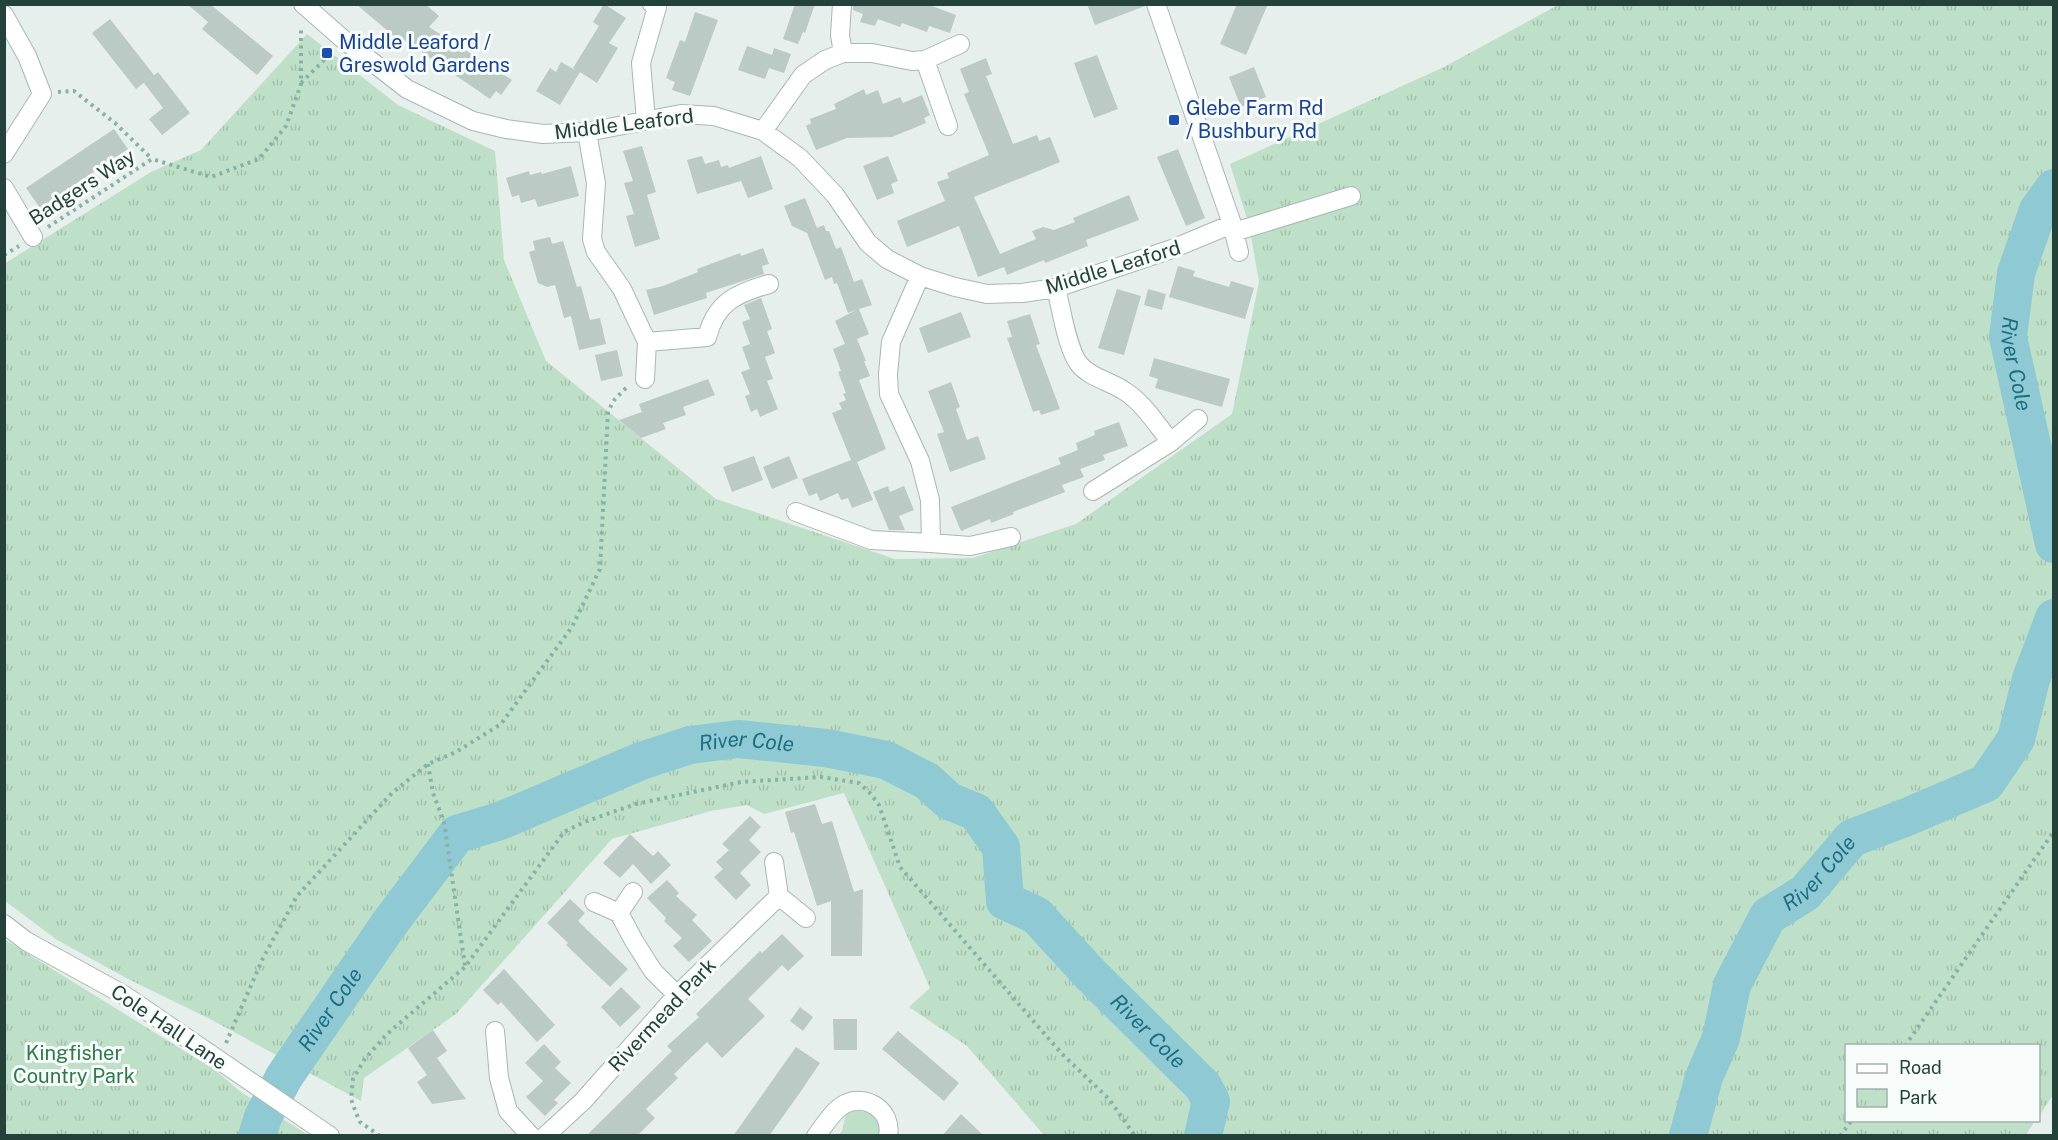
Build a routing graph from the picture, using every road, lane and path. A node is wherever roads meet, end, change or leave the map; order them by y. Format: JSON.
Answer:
{"nodes":[{"id":1,"x":842,"y":4,"type":"edge"},
{"id":2,"x":1155,"y":4,"type":"edge"},
{"id":3,"x":659,"y":6,"type":"edge"},
{"id":4,"x":302,"y":10,"type":"edge"},
{"id":5,"x":4,"y":15,"type":"edge"},
{"id":6,"x":344,"y":40,"type":"junction"},
{"id":7,"x":960,"y":44,"type":"dead end"},
{"id":8,"x":843,"y":53,"type":"junction"},
{"id":9,"x":925,"y":60,"type":"junction"},
{"id":10,"x":301,"y":84,"type":"junction"},
{"id":11,"x":42,"y":94,"type":"junction"},
{"id":12,"x":646,"y":120,"type":"junction"},
{"id":13,"x":948,"y":126,"type":"dead end"},
{"id":14,"x":763,"y":131,"type":"junction"},
{"id":15,"x":587,"y":132,"type":"junction"},
{"id":16,"x":4,"y":154,"type":"edge"},
{"id":17,"x":152,"y":159,"type":"junction"},
{"id":18,"x":4,"y":188,"type":"edge"},
{"id":19,"x":1351,"y":196,"type":"dead end"},
{"id":20,"x":1233,"y":228,"type":"junction"},
{"id":21,"x":33,"y":237,"type":"junction"},
{"id":22,"x":1239,"y":252,"type":"dead end"},
{"id":23,"x":4,"y":255,"type":"edge"},
{"id":24,"x":920,"y":276,"type":"junction"},
{"id":25,"x":770,"y":284,"type":"dead end"},
{"id":26,"x":1056,"y":288,"type":"junction"},
{"id":27,"x":647,"y":342,"type":"junction"},
{"id":28,"x":645,"y":378,"type":"joint"},
{"id":29,"x":1198,"y":419,"type":"dead end"},
{"id":30,"x":1171,"y":441,"type":"junction"},
{"id":31,"x":1093,"y":491,"type":"dead end"},
{"id":32,"x":796,"y":512,"type":"dead end"},
{"id":33,"x":1011,"y":537,"type":"dead end"},
{"id":34,"x":931,"y":543,"type":"junction"},
{"id":35,"x":428,"y":764,"type":"junction"},
{"id":36,"x":2054,"y":831,"type":"edge"},
{"id":37,"x":774,"y":862,"type":"dead end"},
{"id":38,"x":633,"y":892,"type":"dead end"},
{"id":39,"x":779,"y":896,"type":"junction"},
{"id":40,"x":594,"y":902,"type":"dead end"},
{"id":41,"x":619,"y":913,"type":"junction"},
{"id":42,"x":806,"y":918,"type":"dead end"},
{"id":43,"x":4,"y":924,"type":"edge"},
{"id":44,"x":465,"y":967,"type":"dead end"},
{"id":45,"x":676,"y":995,"type":"junction"},
{"id":46,"x":495,"y":1031,"type":"dead end"},
{"id":47,"x":1906,"y":1044,"type":"edge"},
{"id":48,"x":218,"y":1060,"type":"junction"},
{"id":49,"x":1850,"y":1122,"type":"edge"},
{"id":50,"x":330,"y":1136,"type":"edge"},
{"id":51,"x":531,"y":1136,"type":"edge"},
{"id":52,"x":545,"y":1136,"type":"edge"},
{"id":53,"x":816,"y":1136,"type":"edge"},
{"id":54,"x":888,"y":1136,"type":"edge"},
{"id":55,"x":1840,"y":1136,"type":"edge"}],
"edges":[{"from":1,"to":8,"type":"street"},
{"from":2,"to":20,"type":"street"},
{"from":3,"to":12,"type":"street"},
{"from":4,"to":6,"type":"street","name":"Middle Leaford"},
{"from":4,"to":10,"type":"path","name":"Badgers Way"},
{"from":5,"to":11,"type":"street"},
{"from":6,"to":10,"type":"path"},
{"from":6,"to":15,"type":"street","name":"Middle Leaford"},
{"from":7,"to":9,"type":"street"},
{"from":8,"to":9,"type":"street"},
{"from":8,"to":14,"type":"street"},
{"from":9,"to":13,"type":"street"},
{"from":10,"to":17,"type":"path","name":"Badgers Way"},
{"from":11,"to":16,"type":"street"},
{"from":11,"to":17,"type":"path"},
{"from":12,"to":14,"type":"street","name":"Middle Leaford"},
{"from":12,"to":15,"type":"street","name":"Middle Leaford"},
{"from":14,"to":24,"type":"street","name":"Middle Leaford"},
{"from":15,"to":27,"type":"street"},
{"from":17,"to":21,"type":"path","name":"Badgers Way"},
{"from":18,"to":21,"type":"street"},
{"from":19,"to":20,"type":"street","name":"Middle Leaford"},
{"from":20,"to":22,"type":"street"},
{"from":20,"to":26,"type":"street","name":"Middle Leaford"},
{"from":21,"to":23,"type":"path","name":"Badgers Way"},
{"from":24,"to":26,"type":"street","name":"Middle Leaford"},
{"from":24,"to":34,"type":"street"},
{"from":25,"to":27,"type":"street"},
{"from":26,"to":30,"type":"street"},
{"from":27,"to":28,"type":"street"},
{"from":28,"to":35,"type":"path"},
{"from":29,"to":30,"type":"street"},
{"from":30,"to":31,"type":"street"},
{"from":32,"to":34,"type":"street"},
{"from":33,"to":34,"type":"street"},
{"from":35,"to":44,"type":"path"},
{"from":35,"to":48,"type":"path"},
{"from":36,"to":47,"type":"path"},
{"from":37,"to":39,"type":"street"},
{"from":38,"to":41,"type":"street"},
{"from":39,"to":42,"type":"street"},
{"from":39,"to":45,"type":"street","name":"Rivermead Park"},
{"from":40,"to":41,"type":"street"},
{"from":41,"to":45,"type":"street"},
{"from":43,"to":48,"type":"street","name":"Cole Hall Lane"},
{"from":45,"to":52,"type":"street","name":"Rivermead Park"},
{"from":46,"to":51,"type":"street"},
{"from":48,"to":50,"type":"street","name":"Cole Hall Lane"},
{"from":49,"to":55,"type":"path"},
{"from":53,"to":54,"type":"street"}]}
